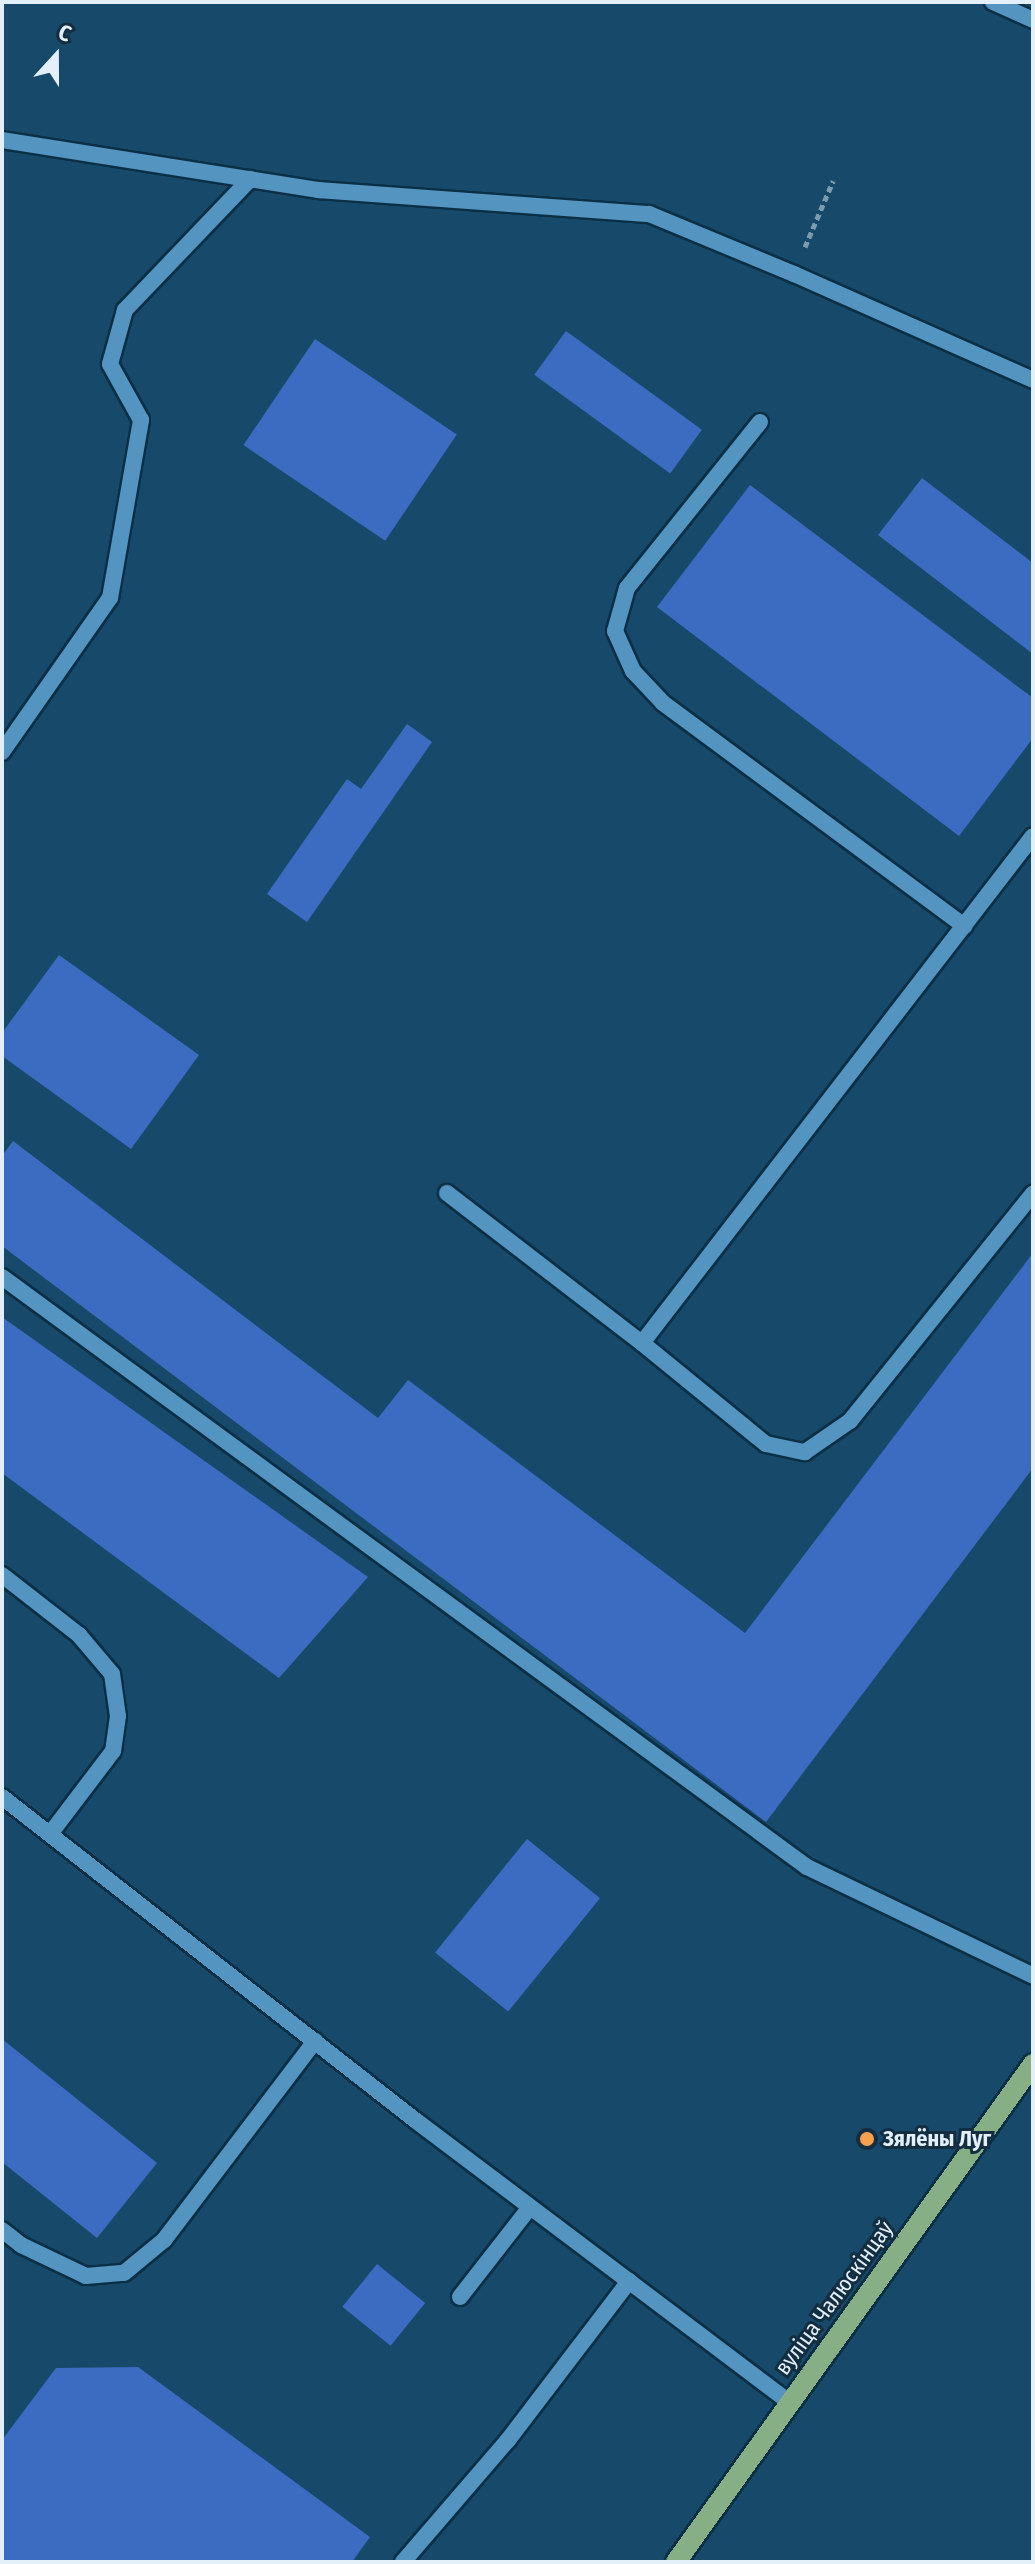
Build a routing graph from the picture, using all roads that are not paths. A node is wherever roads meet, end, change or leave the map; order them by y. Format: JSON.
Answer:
{"nodes":[{"id":1,"x":993,"y":2,"type":"edge"},
{"id":2,"x":1033,"y":20,"type":"edge"},
{"id":3,"x":2,"y":140,"type":"edge"},
{"id":4,"x":250,"y":179,"type":"junction"},
{"id":5,"x":1033,"y":380,"type":"edge"},
{"id":6,"x":760,"y":422,"type":"dead end"},
{"id":7,"x":2,"y":752,"type":"edge"},
{"id":8,"x":1033,"y":836,"type":"edge"},
{"id":9,"x":964,"y":926,"type":"junction"},
{"id":10,"x":447,"y":1193,"type":"dead end"},
{"id":11,"x":1033,"y":1193,"type":"edge"},
{"id":12,"x":2,"y":1277,"type":"edge"},
{"id":13,"x":642,"y":1343,"type":"junction"},
{"id":14,"x":2,"y":1575,"type":"edge"},
{"id":15,"x":2,"y":1797,"type":"edge"},
{"id":16,"x":50,"y":1834,"type":"junction"},
{"id":17,"x":1033,"y":1976,"type":"edge"},
{"id":18,"x":315,"y":2041,"type":"junction"},
{"id":19,"x":1033,"y":2064,"type":"edge"},
{"id":20,"x":530,"y":2207,"type":"junction"},
{"id":21,"x":2,"y":2230,"type":"edge"},
{"id":22,"x":629,"y":2281,"type":"junction"},
{"id":23,"x":460,"y":2297,"type":"dead end"},
{"id":24,"x":788,"y":2401,"type":"junction"},
{"id":25,"x":403,"y":2562,"type":"edge"},
{"id":26,"x":676,"y":2562,"type":"edge"}],
"edges":[{"from":1,"to":2,"type":"lane"},
{"from":3,"to":4,"type":"lane"},
{"from":4,"to":5,"type":"lane"},
{"from":4,"to":7,"type":"lane"},
{"from":6,"to":9,"type":"lane"},
{"from":8,"to":9,"type":"lane"},
{"from":9,"to":13,"type":"lane"},
{"from":10,"to":13,"type":"lane"},
{"from":11,"to":13,"type":"lane"},
{"from":12,"to":17,"type":"lane"},
{"from":14,"to":16,"type":"lane"},
{"from":15,"to":16,"type":"lane"},
{"from":16,"to":18,"type":"lane"},
{"from":18,"to":20,"type":"lane"},
{"from":18,"to":21,"type":"lane"},
{"from":19,"to":24,"type":"main road","name":"вуліца Чалюскінцаў"},
{"from":20,"to":22,"type":"lane"},
{"from":20,"to":23,"type":"lane"},
{"from":22,"to":24,"type":"lane"},
{"from":22,"to":25,"type":"lane"},
{"from":24,"to":26,"type":"main road","name":"вуліца Чалюскінцаў"}]}
